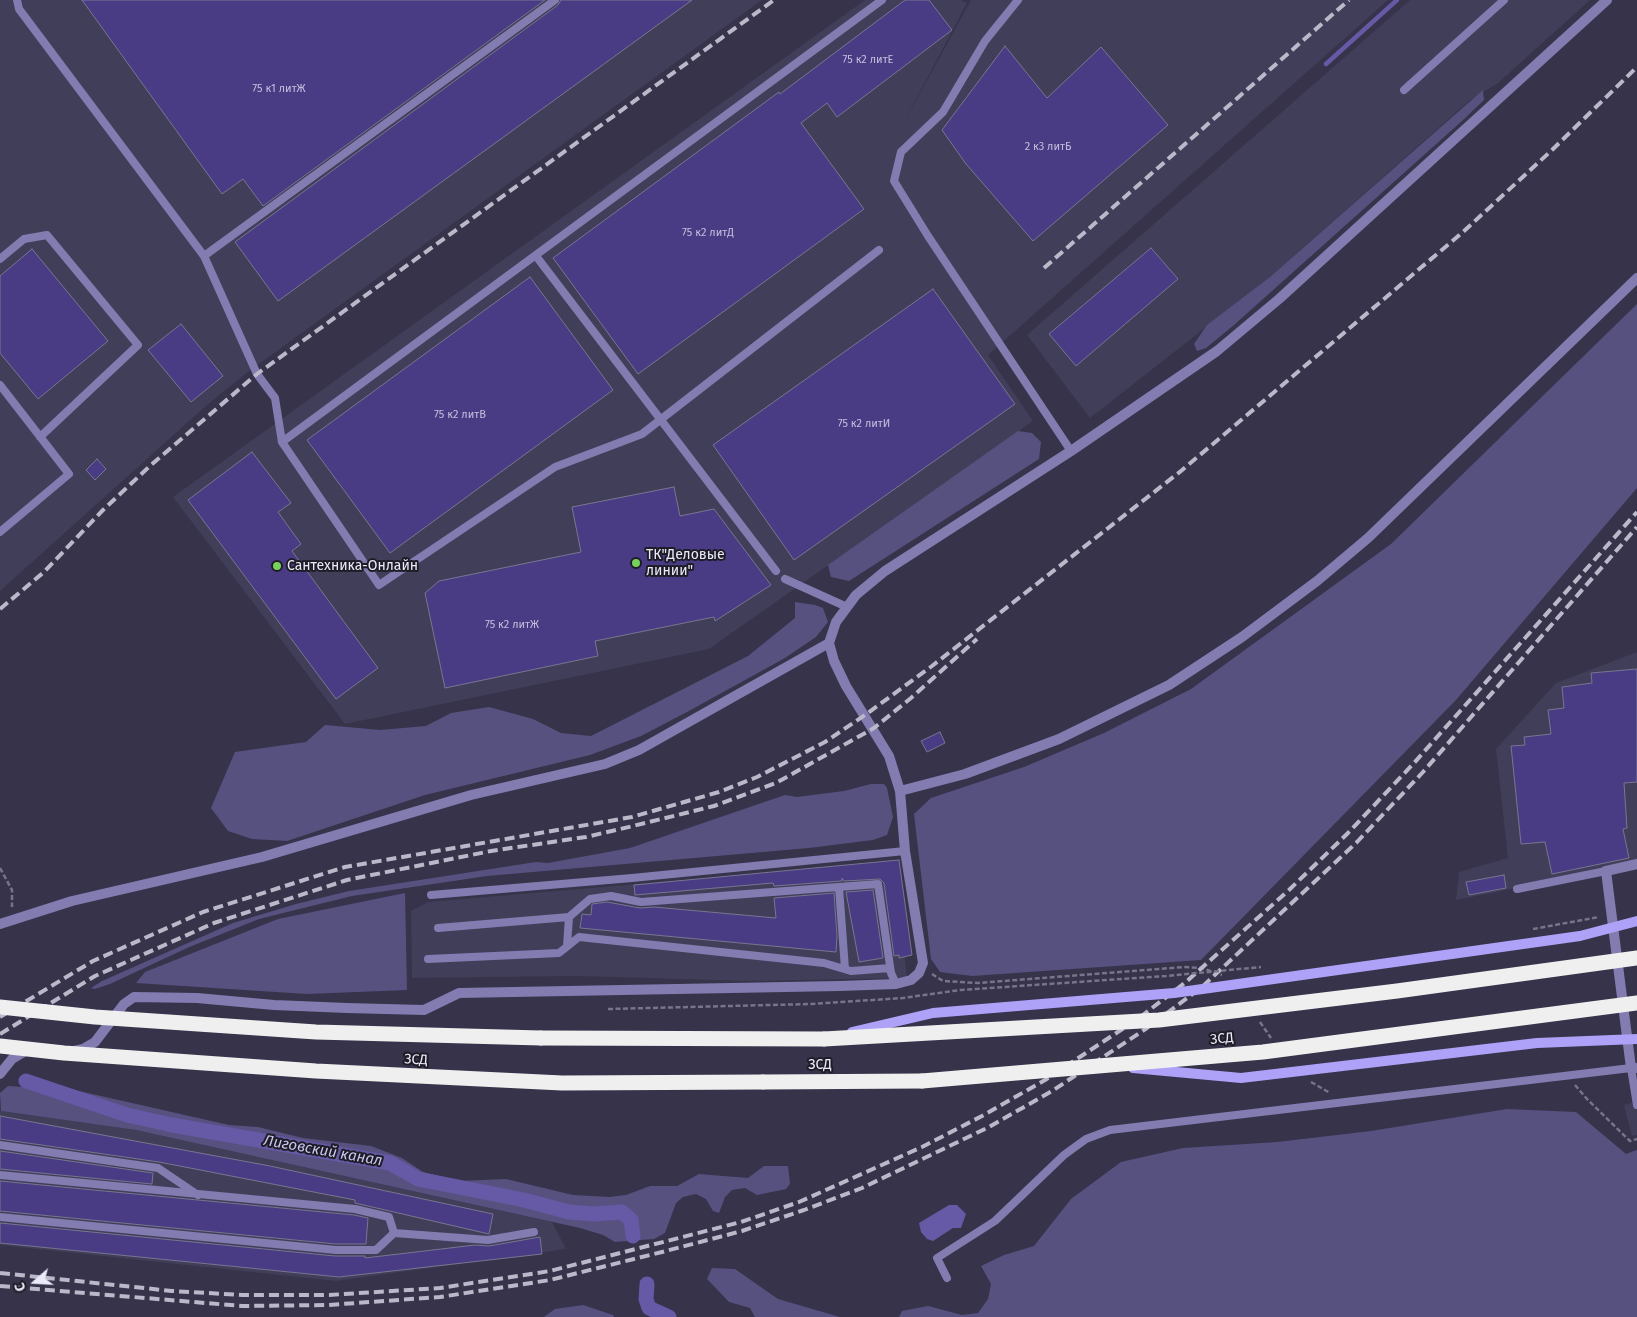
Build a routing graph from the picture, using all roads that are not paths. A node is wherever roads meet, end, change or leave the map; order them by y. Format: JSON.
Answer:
{"nodes":[{"id":1,"x":17,"y":0,"type":"edge"},
{"id":2,"x":555,"y":0,"type":"edge"},
{"id":3,"x":882,"y":0,"type":"edge"},
{"id":4,"x":1018,"y":0,"type":"edge"},
{"id":5,"x":1504,"y":0,"type":"edge"},
{"id":6,"x":1607,"y":0,"type":"edge"},
{"id":7,"x":1404,"y":90,"type":"dead end"},
{"id":8,"x":879,"y":250,"type":"dead end"},
{"id":9,"x":204,"y":256,"type":"junction"},
{"id":10,"x":536,"y":256,"type":"junction"},
{"id":11,"x":0,"y":259,"type":"edge"},
{"id":12,"x":1637,"y":278,"type":"edge"},
{"id":13,"x":0,"y":386,"type":"edge"},
{"id":14,"x":659,"y":420,"type":"junction"},
{"id":15,"x":40,"y":437,"type":"junction"},
{"id":16,"x":282,"y":442,"type":"junction"},
{"id":17,"x":1070,"y":451,"type":"junction"},
{"id":18,"x":0,"y":521,"type":"edge"},
{"id":19,"x":3,"y":530,"type":"edge"},
{"id":20,"x":776,"y":571,"type":"dead end"},
{"id":21,"x":785,"y":580,"type":"dead end"},
{"id":22,"x":847,"y":607,"type":"junction"},
{"id":23,"x":829,"y":643,"type":"junction"},
{"id":24,"x":900,"y":791,"type":"junction"},
{"id":25,"x":905,"y":851,"type":"junction"},
{"id":26,"x":1637,"y":864,"type":"edge"},
{"id":27,"x":1606,"y":872,"type":"junction"},
{"id":28,"x":839,"y":887,"type":"junction"},
{"id":29,"x":1517,"y":889,"type":"dead end"},
{"id":30,"x":431,"y":895,"type":"dead end"},
{"id":31,"x":569,"y":917,"type":"junction"},
{"id":32,"x":1637,"y":922,"type":"edge"},
{"id":33,"x":0,"y":924,"type":"edge"},
{"id":34,"x":438,"y":928,"type":"dead end"},
{"id":35,"x":568,"y":946,"type":"junction"},
{"id":36,"x":428,"y":958,"type":"dead end"},
{"id":37,"x":1637,"y":958,"type":"edge"},
{"id":38,"x":890,"y":968,"type":"junction"},
{"id":39,"x":845,"y":969,"type":"junction"},
{"id":40,"x":896,"y":984,"type":"junction"},
{"id":41,"x":1637,"y":1003,"type":"edge"},
{"id":42,"x":0,"y":1007,"type":"edge"},
{"id":43,"x":824,"y":1038,"type":"junction"},
{"id":44,"x":1637,"y":1039,"type":"edge"},
{"id":45,"x":0,"y":1046,"type":"edge"},
{"id":46,"x":1105,"y":1066,"type":"junction"},
{"id":47,"x":1634,"y":1068,"type":"edge"},
{"id":48,"x":0,"y":1074,"type":"edge"},
{"id":49,"x":1637,"y":1105,"type":"edge"},
{"id":50,"x":0,"y":1144,"type":"edge"},
{"id":51,"x":0,"y":1175,"type":"edge"},
{"id":52,"x":199,"y":1195,"type":"junction"},
{"id":53,"x":0,"y":1217,"type":"edge"},
{"id":54,"x":534,"y":1232,"type":"dead end"},
{"id":55,"x":394,"y":1233,"type":"junction"},
{"id":56,"x":948,"y":1278,"type":"dead end"}],
"edges":[{"from":1,"to":9,"type":"lane"},
{"from":2,"to":9,"type":"lane"},
{"from":3,"to":10,"type":"lane"},
{"from":4,"to":17,"type":"lane"},
{"from":5,"to":7,"type":"lane"},
{"from":6,"to":17,"type":"street"},
{"from":8,"to":14,"type":"lane"},
{"from":9,"to":16,"type":"lane"},
{"from":10,"to":14,"type":"lane"},
{"from":10,"to":16,"type":"lane"},
{"from":11,"to":15,"type":"lane"},
{"from":12,"to":24,"type":"street"},
{"from":13,"to":15,"type":"lane"},
{"from":14,"to":16,"type":"lane"},
{"from":14,"to":20,"type":"lane"},
{"from":15,"to":19,"type":"lane"},
{"from":17,"to":22,"type":"street"},
{"from":18,"to":19,"type":"lane"},
{"from":21,"to":22,"type":"lane"},
{"from":22,"to":23,"type":"street"},
{"from":23,"to":24,"type":"street"},
{"from":23,"to":33,"type":"street"},
{"from":24,"to":25,"type":"street"},
{"from":25,"to":30,"type":"lane"},
{"from":25,"to":40,"type":"street"},
{"from":26,"to":27,"type":"street"},
{"from":27,"to":29,"type":"lane"},
{"from":27,"to":47,"type":"street"},
{"from":28,"to":31,"type":"lane"},
{"from":28,"to":38,"type":"lane"},
{"from":28,"to":39,"type":"lane"},
{"from":31,"to":34,"type":"lane"},
{"from":31,"to":35,"type":"lane"},
{"from":32,"to":43,"type":"main road","bridge":true},
{"from":35,"to":36,"type":"lane"},
{"from":35,"to":39,"type":"lane"},
{"from":37,"to":43,"type":"highway","name":"ЗСД","bridge":true},
{"from":38,"to":39,"type":"lane"},
{"from":38,"to":40,"type":"lane"},
{"from":40,"to":48,"type":"street"},
{"from":41,"to":46,"type":"highway","name":"ЗСД","bridge":true},
{"from":42,"to":43,"type":"highway","name":"ЗСД","bridge":true},
{"from":44,"to":46,"type":"main road","bridge":true},
{"from":45,"to":46,"type":"highway","name":"ЗСД","bridge":true},
{"from":47,"to":49,"type":"lane"},
{"from":47,"to":56,"type":"lane"},
{"from":50,"to":52,"type":"lane"},
{"from":51,"to":52,"type":"lane"},
{"from":52,"to":55,"type":"lane"},
{"from":53,"to":55,"type":"lane"},
{"from":54,"to":55,"type":"lane"}]}
